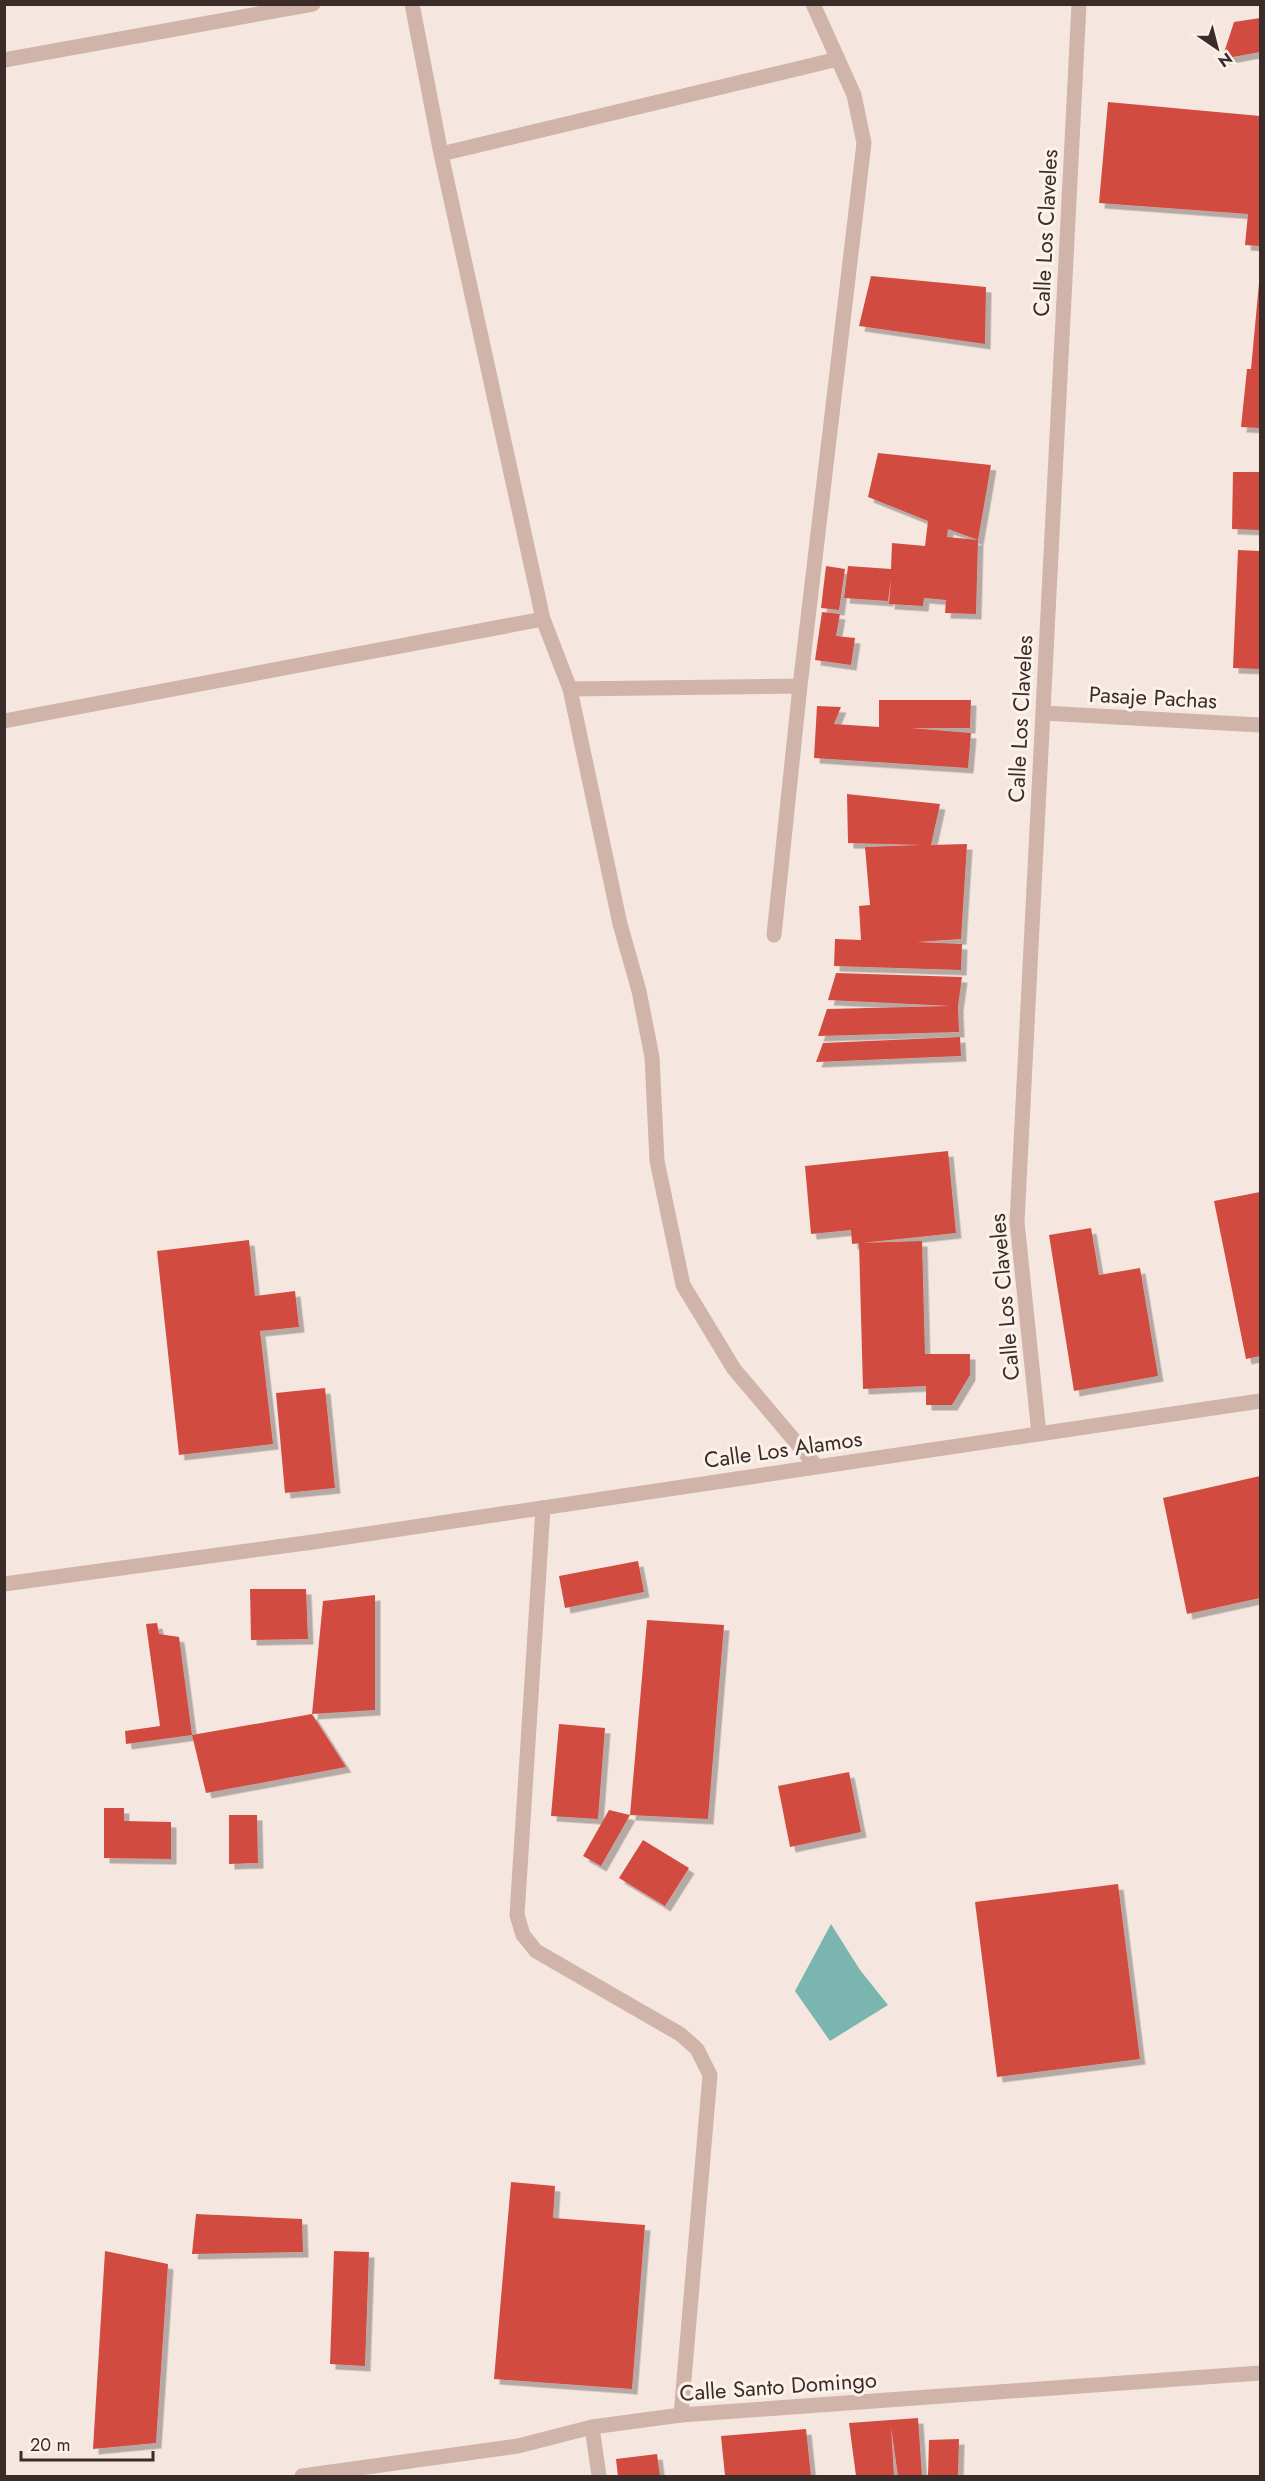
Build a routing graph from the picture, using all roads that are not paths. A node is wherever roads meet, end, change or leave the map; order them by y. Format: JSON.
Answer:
{"nodes":[{"id":1,"x":313,"y":4,"type":"edge"},
{"id":2,"x":412,"y":4,"type":"edge"},
{"id":3,"x":813,"y":4,"type":"edge"},
{"id":4,"x":1078,"y":4,"type":"edge"},
{"id":5,"x":838,"y":59,"type":"junction"},
{"id":6,"x":4,"y":60,"type":"edge"},
{"id":7,"x":441,"y":154,"type":"junction"},
{"id":8,"x":543,"y":619,"type":"junction"},
{"id":9,"x":800,"y":686,"type":"junction"},
{"id":10,"x":570,"y":689,"type":"junction"},
{"id":11,"x":1043,"y":713,"type":"junction"},
{"id":12,"x":4,"y":721,"type":"edge"},
{"id":13,"x":1260,"y":725,"type":"edge"},
{"id":14,"x":774,"y":935,"type":"dead end"},
{"id":15,"x":1260,"y":1401,"type":"edge"},
{"id":16,"x":1039,"y":1434,"type":"junction"},
{"id":17,"x":817,"y":1467,"type":"junction"},
{"id":18,"x":543,"y":1508,"type":"junction"},
{"id":19,"x":4,"y":1584,"type":"edge"},
{"id":20,"x":1260,"y":2373,"type":"edge"},
{"id":21,"x":681,"y":2415,"type":"junction"},
{"id":22,"x":592,"y":2427,"type":"junction"},
{"id":23,"x":302,"y":2476,"type":"edge"},
{"id":24,"x":599,"y":2476,"type":"edge"}],
"edges":[{"from":1,"to":6,"type":"street"},
{"from":2,"to":7,"type":"street"},
{"from":3,"to":5,"type":"street"},
{"from":4,"to":11,"type":"street","name":"Calle Los Claveles"},
{"from":5,"to":7,"type":"street"},
{"from":5,"to":9,"type":"street"},
{"from":7,"to":8,"type":"street"},
{"from":8,"to":10,"type":"street"},
{"from":8,"to":12,"type":"street"},
{"from":9,"to":10,"type":"street"},
{"from":9,"to":14,"type":"street"},
{"from":10,"to":17,"type":"street"},
{"from":11,"to":13,"type":"street","name":"Pasaje Pachas"},
{"from":11,"to":16,"type":"street","name":"Calle Los Claveles"},
{"from":15,"to":16,"type":"street","name":"Calle Los Alamos"},
{"from":16,"to":17,"type":"street","name":"Calle Los Alamos"},
{"from":17,"to":18,"type":"street","name":"Calle Los Alamos"},
{"from":18,"to":19,"type":"street","name":"Calle Los Alamos"},
{"from":18,"to":21,"type":"street"},
{"from":20,"to":21,"type":"street","name":"Calle Santo Domingo"},
{"from":21,"to":22,"type":"street","name":"Calle Santo Domingo"},
{"from":22,"to":23,"type":"street","name":"Calle Santo Domingo"},
{"from":22,"to":24,"type":"street"}]}
